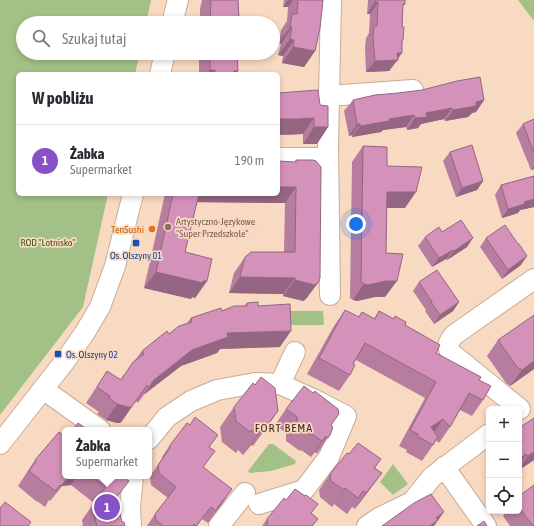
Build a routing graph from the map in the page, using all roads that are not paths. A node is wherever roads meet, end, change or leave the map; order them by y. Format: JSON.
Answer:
{"nodes":[{"id":1,"x":178,"y":0,"type":"edge"},
{"id":2,"x":331,"y":0,"type":"edge"},
{"id":3,"x":174,"y":16,"type":"edge"},
{"id":4,"x":163,"y":60,"type":"edge"},
{"id":5,"x":160,"y":72,"type":"edge"},
{"id":6,"x":413,"y":90,"type":"edge"},
{"id":7,"x":328,"y":96,"type":"junction"},
{"id":8,"x":280,"y":158,"type":"edge"},
{"id":9,"x":328,"y":158,"type":"junction"},
{"id":10,"x":132,"y":196,"type":"edge"},
{"id":11,"x":534,"y":279,"type":"edge"},
{"id":12,"x":330,"y":295,"type":"dead end"},
{"id":13,"x":295,"y":352,"type":"dead end"},
{"id":14,"x":280,"y":384,"type":"junction"},
{"id":15,"x":43,"y":389,"type":"junction"},
{"id":16,"x":524,"y":405,"type":"edge"},
{"id":17,"x":96,"y":427,"type":"edge"},
{"id":18,"x":152,"y":435,"type":"edge"},
{"id":19,"x":486,"y":436,"type":"edge"},
{"id":20,"x":0,"y":444,"type":"edge"},
{"id":21,"x":444,"y":467,"type":"junction"},
{"id":22,"x":133,"y":479,"type":"edge"},
{"id":23,"x":131,"y":526,"type":"edge"},
{"id":24,"x":219,"y":526,"type":"edge"},
{"id":25,"x":367,"y":526,"type":"edge"},
{"id":26,"x":486,"y":526,"type":"edge"}],
"edges":[{"from":1,"to":3,"type":"street"},
{"from":2,"to":7,"type":"street"},
{"from":4,"to":5,"type":"street"},
{"from":6,"to":7,"type":"street"},
{"from":7,"to":9,"type":"street"},
{"from":8,"to":9,"type":"street"},
{"from":9,"to":12,"type":"street"},
{"from":10,"to":15,"type":"street"},
{"from":11,"to":16,"type":"street"},
{"from":13,"to":14,"type":"street"},
{"from":14,"to":18,"type":"street"},
{"from":14,"to":24,"type":"street"},
{"from":15,"to":17,"type":"street"},
{"from":15,"to":20,"type":"street"},
{"from":19,"to":21,"type":"street"},
{"from":21,"to":25,"type":"street"},
{"from":21,"to":26,"type":"street"},
{"from":22,"to":23,"type":"street"}]}
